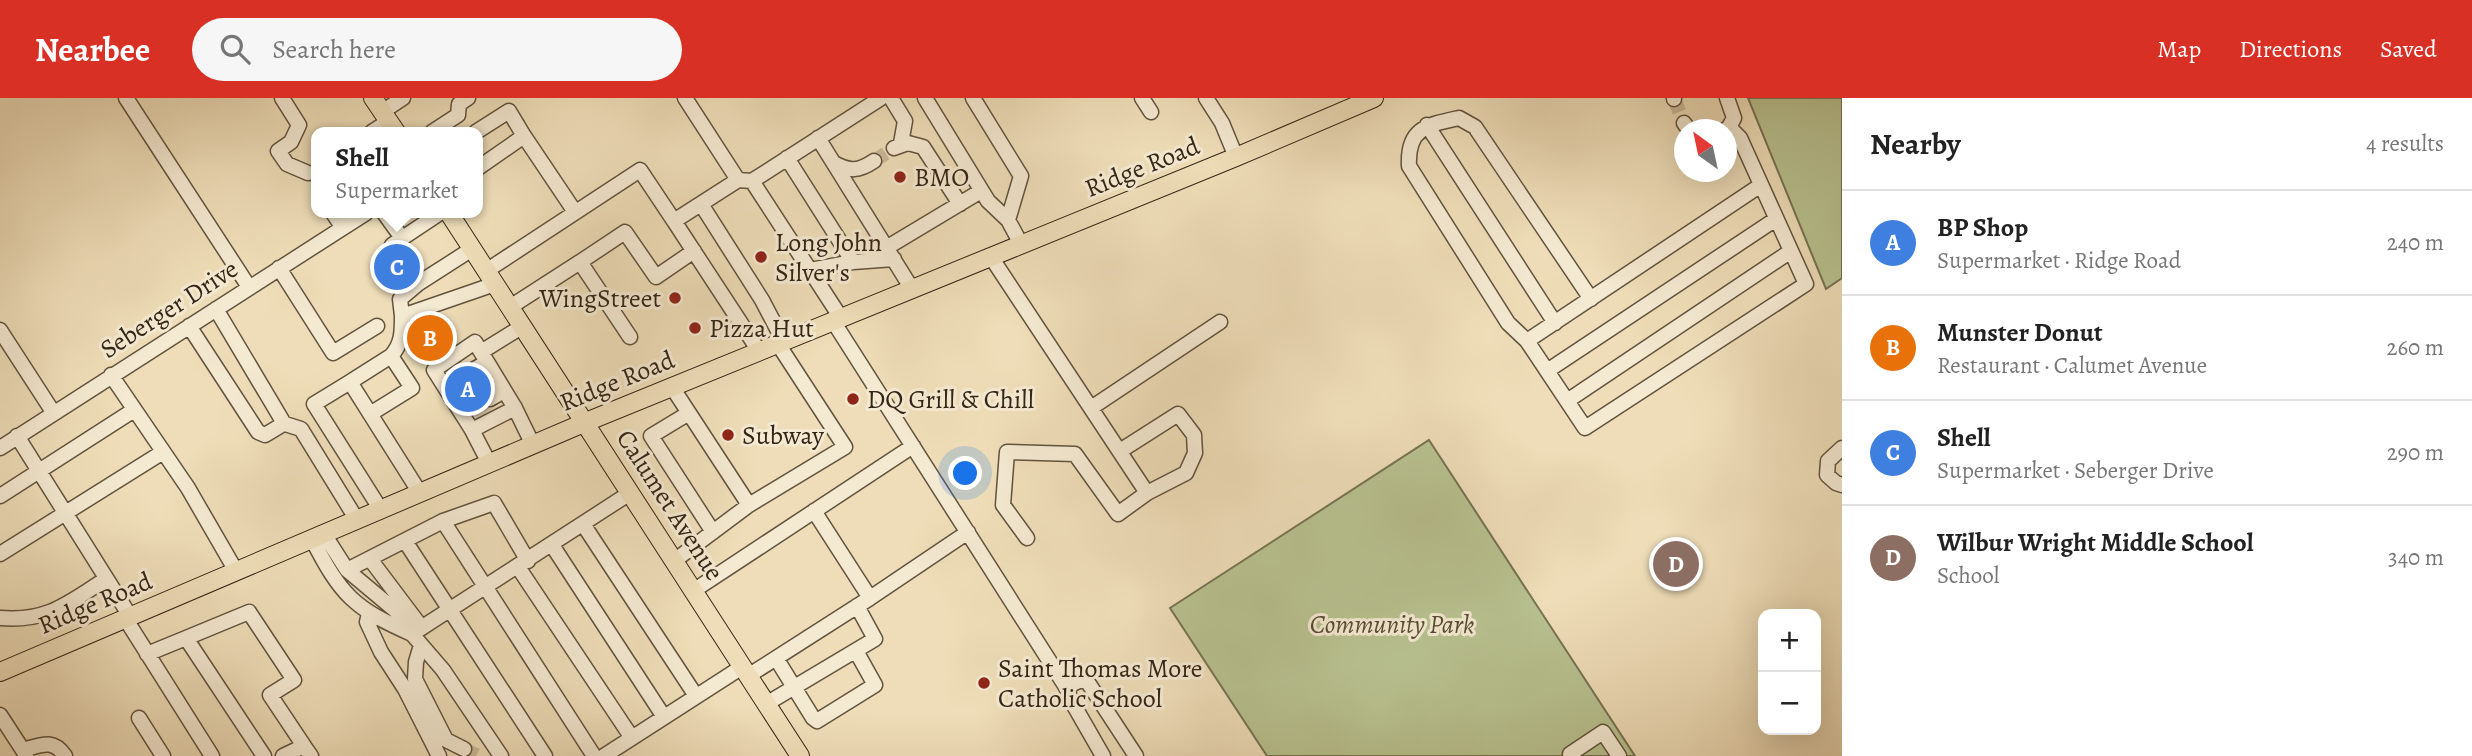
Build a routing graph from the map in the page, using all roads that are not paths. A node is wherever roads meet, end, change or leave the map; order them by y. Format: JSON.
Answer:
{"nodes":[{"id":1,"x":126,"y":98,"type":"edge"},
{"id":2,"x":282,"y":98,"type":"edge"},
{"id":3,"x":403,"y":98,"type":"edge"},
{"id":4,"x":685,"y":98,"type":"edge"},
{"id":5,"x":881,"y":98,"type":"edge"},
{"id":6,"x":891,"y":98,"type":"edge"},
{"id":7,"x":925,"y":98,"type":"edge"},
{"id":8,"x":973,"y":98,"type":"edge"},
{"id":9,"x":1142,"y":98,"type":"edge"},
{"id":10,"x":1206,"y":98,"type":"edge"},
{"id":11,"x":1374,"y":98,"type":"edge"},
{"id":12,"x":1727,"y":98,"type":"edge"},
{"id":13,"x":461,"y":100,"type":"edge"},
{"id":14,"x":1151,"y":112,"type":"dead end"},
{"id":15,"x":385,"y":116,"type":"edge"},
{"id":16,"x":1733,"y":119,"type":"edge"},
{"id":17,"x":1427,"y":125,"type":"junction"},
{"id":18,"x":439,"y":127,"type":"edge"},
{"id":19,"x":483,"y":128,"type":"edge"},
{"id":20,"x":524,"y":136,"type":"junction"},
{"id":21,"x":1737,"y":136,"type":"edge"},
{"id":22,"x":818,"y":138,"type":"junction"},
{"id":23,"x":1236,"y":157,"type":"junction"},
{"id":24,"x":787,"y":158,"type":"junction"},
{"id":25,"x":874,"y":161,"type":"tunnel mouth"},
{"id":26,"x":833,"y":162,"type":"junction"},
{"id":27,"x":483,"y":165,"type":"edge"},
{"id":28,"x":311,"y":174,"type":"edge"},
{"id":29,"x":745,"y":180,"type":"junction"},
{"id":30,"x":1761,"y":185,"type":"junction"},
{"id":31,"x":982,"y":191,"type":"junction"},
{"id":32,"x":701,"y":204,"type":"junction"},
{"id":33,"x":960,"y":204,"type":"junction"},
{"id":34,"x":575,"y":212,"type":"junction"},
{"id":35,"x":336,"y":218,"type":"edge"},
{"id":36,"x":358,"y":218,"type":"edge"},
{"id":37,"x":387,"y":218,"type":"edge"},
{"id":38,"x":431,"y":218,"type":"edge"},
{"id":39,"x":452,"y":218,"type":"edge"},
{"id":40,"x":1776,"y":219,"type":"junction"},
{"id":41,"x":1008,"y":220,"type":"junction"},
{"id":42,"x":674,"y":221,"type":"junction"},
{"id":43,"x":343,"y":228,"type":"junction"},
{"id":44,"x":401,"y":238,"type":"junction"},
{"id":45,"x":1021,"y":244,"type":"junction"},
{"id":46,"x":472,"y":249,"type":"junction"},
{"id":47,"x":694,"y":251,"type":"junction"},
{"id":48,"x":1791,"y":251,"type":"junction"},
{"id":49,"x":890,"y":254,"type":"junction"},
{"id":50,"x":991,"y":257,"type":"junction"},
{"id":51,"x":580,"y":262,"type":"junction"},
{"id":52,"x":853,"y":262,"type":"junction"},
{"id":53,"x":279,"y":268,"type":"junction"},
{"id":54,"x":810,"y":270,"type":"junction"},
{"id":55,"x":491,"y":277,"type":"junction"},
{"id":56,"x":419,"y":283,"type":"junction"},
{"id":57,"x":249,"y":287,"type":"junction"},
{"id":58,"x":912,"y":289,"type":"junction"},
{"id":59,"x":1591,"y":299,"type":"junction"},
{"id":60,"x":510,"y":307,"type":"junction"},
{"id":61,"x":215,"y":309,"type":"junction"},
{"id":62,"x":402,"y":317,"type":"junction"},
{"id":63,"x":837,"y":320,"type":"junction"},
{"id":64,"x":1220,"y":322,"type":"dead end"},
{"id":65,"x":1555,"y":323,"type":"junction"},
{"id":66,"x":189,"y":326,"type":"junction"},
{"id":67,"x":377,"y":326,"type":"dead end"},
{"id":68,"x":523,"y":326,"type":"junction"},
{"id":69,"x":0,"y":330,"type":"edge"},
{"id":70,"x":630,"y":337,"type":"dead end"},
{"id":71,"x":1527,"y":341,"type":"junction"},
{"id":72,"x":781,"y":343,"type":"junction"},
{"id":73,"x":760,"y":352,"type":"junction"},
{"id":74,"x":391,"y":356,"type":"junction"},
{"id":75,"x":484,"y":357,"type":"junction"},
{"id":76,"x":473,"y":370,"type":"tunnel mouth"},
{"id":77,"x":1547,"y":371,"type":"junction"},
{"id":78,"x":111,"y":375,"type":"junction"},
{"id":79,"x":350,"y":382,"type":"junction"},
{"id":80,"x":672,"y":387,"type":"junction"},
{"id":81,"x":504,"y":391,"type":"junction"},
{"id":82,"x":490,"y":399,"type":"tunnel mouth"},
{"id":83,"x":1567,"y":401,"type":"junction"},
{"id":84,"x":515,"y":408,"type":"junction"},
{"id":85,"x":1091,"y":408,"type":"junction"},
{"id":86,"x":134,"y":410,"type":"junction"},
{"id":87,"x":53,"y":412,"type":"junction"},
{"id":88,"x":689,"y":413,"type":"junction"},
{"id":89,"x":370,"y":414,"type":"junction"},
{"id":90,"x":586,"y":422,"type":"junction"},
{"id":91,"x":282,"y":423,"type":"junction"},
{"id":92,"x":472,"y":430,"type":"junction"},
{"id":93,"x":18,"y":436,"type":"junction"},
{"id":94,"x":533,"y":445,"type":"junction"},
{"id":95,"x":913,"y":446,"type":"junction"},
{"id":96,"x":0,"y":448,"type":"edge"},
{"id":97,"x":1842,"y":448,"type":"edge"},
{"id":98,"x":163,"y":452,"type":"junction"},
{"id":99,"x":1119,"y":452,"type":"junction"},
{"id":100,"x":489,"y":463,"type":"junction"},
{"id":101,"x":39,"y":471,"type":"junction"},
{"id":102,"x":1842,"y":485,"type":"edge"},
{"id":103,"x":420,"y":493,"type":"junction"},
{"id":104,"x":630,"y":493,"type":"junction"},
{"id":105,"x":1147,"y":493,"type":"junction"},
{"id":106,"x":0,"y":496,"type":"edge"},
{"id":107,"x":749,"y":505,"type":"junction"},
{"id":108,"x":381,"y":510,"type":"junction"},
{"id":109,"x":814,"y":511,"type":"junction"},
{"id":110,"x":66,"y":514,"type":"junction"},
{"id":111,"x":357,"y":520,"type":"junction"},
{"id":112,"x":443,"y":521,"type":"junction"},
{"id":113,"x":583,"y":524,"type":"junction"},
{"id":114,"x":713,"y":532,"type":"junction"},
{"id":115,"x":968,"y":532,"type":"junction"},
{"id":116,"x":318,"y":536,"type":"junction"},
{"id":117,"x":1027,"y":538,"type":"dead end"},
{"id":118,"x":405,"y":541,"type":"junction"},
{"id":119,"x":552,"y":545,"type":"junction"},
{"id":120,"x":0,"y":554,"type":"edge"},
{"id":121,"x":370,"y":559,"type":"junction"},
{"id":122,"x":674,"y":561,"type":"junction"},
{"id":123,"x":523,"y":564,"type":"junction"},
{"id":124,"x":347,"y":570,"type":"junction"},
{"id":125,"x":236,"y":571,"type":"junction"},
{"id":126,"x":106,"y":579,"type":"junction"},
{"id":127,"x":485,"y":588,"type":"junction"},
{"id":128,"x":693,"y":591,"type":"junction"},
{"id":129,"x":863,"y":602,"type":"junction"},
{"id":130,"x":450,"y":610,"type":"junction"},
{"id":131,"x":369,"y":612,"type":"junction"},
{"id":132,"x":127,"y":617,"type":"junction"},
{"id":133,"x":0,"y":618,"type":"edge"},
{"id":134,"x":418,"y":636,"type":"junction"},
{"id":135,"x":186,"y":638,"type":"junction"},
{"id":136,"x":856,"y":651,"type":"junction"},
{"id":137,"x":148,"y":654,"type":"junction"},
{"id":138,"x":776,"y":658,"type":"junction"},
{"id":139,"x":0,"y":671,"type":"edge"},
{"id":140,"x":745,"y":672,"type":"junction"},
{"id":141,"x":1066,"y":687,"type":"junction"},
{"id":142,"x":795,"y":688,"type":"junction"},
{"id":143,"x":696,"y":696,"type":"junction"},
{"id":144,"x":766,"y":704,"type":"junction"},
{"id":145,"x":0,"y":715,"type":"edge"},
{"id":146,"x":664,"y":717,"type":"junction"},
{"id":147,"x":139,"y":718,"type":"dead end"},
{"id":148,"x":632,"y":738,"type":"junction"},
{"id":149,"x":308,"y":751,"type":"edge"},
{"id":150,"x":25,"y":753,"type":"edge"},
{"id":151,"x":459,"y":753,"type":"edge"},
{"id":152,"x":65,"y":756,"type":"edge"},
{"id":153,"x":163,"y":756,"type":"edge"},
{"id":154,"x":212,"y":756,"type":"edge"},
{"id":155,"x":264,"y":756,"type":"edge"},
{"id":156,"x":283,"y":756,"type":"edge"},
{"id":157,"x":439,"y":756,"type":"edge"},
{"id":158,"x":501,"y":756,"type":"edge"},
{"id":159,"x":545,"y":756,"type":"edge"},
{"id":160,"x":594,"y":756,"type":"edge"},
{"id":161,"x":604,"y":756,"type":"edge"},
{"id":162,"x":800,"y":756,"type":"edge"},
{"id":163,"x":1103,"y":756,"type":"edge"},
{"id":164,"x":1136,"y":756,"type":"edge"},
{"id":165,"x":1572,"y":756,"type":"edge"},
{"id":166,"x":1619,"y":756,"type":"edge"}],
"edges":[{"from":1,"to":57,"type":"street"},
{"from":2,"to":28,"type":"street"},
{"from":3,"to":15,"type":"street"},
{"from":4,"to":29,"type":"street"},
{"from":5,"to":22,"type":"street"},
{"from":6,"to":33,"type":"street"},
{"from":7,"to":31,"type":"street"},
{"from":8,"to":41,"type":"street"},
{"from":9,"to":14,"type":"street"},
{"from":10,"to":23,"type":"street"},
{"from":11,"to":23,"type":"main road","name":"Ridge Road"},
{"from":12,"to":16,"type":"street"},
{"from":13,"to":18,"type":"street"},
{"from":17,"to":59,"type":"street"},
{"from":17,"to":65,"type":"street"},
{"from":17,"to":71,"type":"street"},
{"from":19,"to":20,"type":"street"},
{"from":20,"to":27,"type":"street"},
{"from":20,"to":34,"type":"street"},
{"from":21,"to":30,"type":"street"},
{"from":22,"to":24,"type":"street"},
{"from":22,"to":26,"type":"street"},
{"from":23,"to":45,"type":"main road","name":"Ridge Road"},
{"from":24,"to":29,"type":"street"},
{"from":24,"to":52,"type":"street"},
{"from":25,"to":26,"type":"street"},
{"from":26,"to":49,"type":"street"},
{"from":29,"to":32,"type":"street"},
{"from":29,"to":54,"type":"street"},
{"from":30,"to":40,"type":"street"},
{"from":30,"to":59,"type":"street"},
{"from":31,"to":33,"type":"street"},
{"from":31,"to":41,"type":"street"},
{"from":32,"to":42,"type":"street"},
{"from":32,"to":72,"type":"street"},
{"from":33,"to":49,"type":"street"},
{"from":34,"to":42,"type":"street"},
{"from":34,"to":55,"type":"street"},
{"from":35,"to":43,"type":"street"},
{"from":36,"to":43,"type":"street","name":"Seberger Drive"},
{"from":37,"to":44,"type":"street"},
{"from":38,"to":44,"type":"street"},
{"from":39,"to":46,"type":"main road","name":"Calumet Avenue"},
{"from":40,"to":48,"type":"street"},
{"from":40,"to":77,"type":"street"},
{"from":41,"to":45,"type":"street"},
{"from":42,"to":47,"type":"street"},
{"from":43,"to":53,"type":"street","name":"Seberger Drive"},
{"from":44,"to":56,"type":"street"},
{"from":45,"to":50,"type":"main road","name":"Ridge Road"},
{"from":46,"to":55,"type":"main road","name":"Calumet Avenue"},
{"from":46,"to":56,"type":"street"},
{"from":47,"to":51,"type":"street"},
{"from":47,"to":73,"type":"street"},
{"from":48,"to":83,"type":"street"},
{"from":48,"to":83,"type":"street"},
{"from":49,"to":52,"type":"street"},
{"from":49,"to":58,"type":"street"},
{"from":50,"to":58,"type":"main road","name":"Ridge Road"},
{"from":50,"to":85,"type":"street"},
{"from":51,"to":60,"type":"street"},
{"from":51,"to":70,"type":"street"},
{"from":52,"to":54,"type":"street"},
{"from":53,"to":57,"type":"street","name":"Seberger Drive"},
{"from":53,"to":67,"type":"street"},
{"from":54,"to":63,"type":"street"},
{"from":55,"to":60,"type":"main road","name":"Calumet Avenue"},
{"from":55,"to":62,"type":"street"},
{"from":56,"to":62,"type":"street"},
{"from":57,"to":61,"type":"street","name":"Seberger Drive"},
{"from":58,"to":63,"type":"main road","name":"Ridge Road"},
{"from":59,"to":65,"type":"street"},
{"from":60,"to":68,"type":"main road","name":"Calumet Avenue"},
{"from":61,"to":66,"type":"street","name":"Seberger Drive"},
{"from":61,"to":91,"type":"street"},
{"from":62,"to":74,"type":"street"},
{"from":63,"to":72,"type":"main road","name":"Ridge Road"},
{"from":63,"to":95,"type":"street"},
{"from":64,"to":85,"type":"street"},
{"from":65,"to":71,"type":"street"},
{"from":66,"to":78,"type":"street","name":"Seberger Drive"},
{"from":66,"to":91,"type":"street"},
{"from":68,"to":75,"type":"street"},
{"from":68,"to":90,"type":"main road","name":"Calumet Avenue"},
{"from":69,"to":87,"type":"street"},
{"from":71,"to":77,"type":"street"},
{"from":72,"to":73,"type":"main road","name":"Ridge Road"},
{"from":72,"to":107,"type":"street"},
{"from":73,"to":80,"type":"main road","name":"Ridge Road"},
{"from":74,"to":79,"type":"street"},
{"from":74,"to":89,"type":"street"},
{"from":75,"to":76,"type":"street"},
{"from":75,"to":81,"type":"street"},
{"from":75,"to":92,"type":"street"},
{"from":77,"to":83,"type":"street"},
{"from":78,"to":86,"type":"street"},
{"from":78,"to":87,"type":"street","name":"Seberger Drive"},
{"from":79,"to":89,"type":"street"},
{"from":79,"to":108,"type":"street"},
{"from":80,"to":88,"type":"street"},
{"from":80,"to":90,"type":"main road","name":"Ridge Road"},
{"from":81,"to":82,"type":"street"},
{"from":81,"to":84,"type":"street"},
{"from":84,"to":92,"type":"street"},
{"from":84,"to":94,"type":"street"},
{"from":85,"to":99,"type":"street"},
{"from":86,"to":98,"type":"street"},
{"from":86,"to":101,"type":"street"},
{"from":87,"to":93,"type":"street","name":"Seberger Drive"},
{"from":88,"to":107,"type":"street"},
{"from":88,"to":114,"type":"street"},
{"from":89,"to":103,"type":"street"},
{"from":90,"to":94,"type":"main road","name":"Ridge Road"},
{"from":90,"to":104,"type":"main road","name":"Calumet Avenue"},
{"from":91,"to":111,"type":"street"},
{"from":92,"to":100,"type":"street"},
{"from":93,"to":96,"type":"street","name":"Seberger Drive"},
{"from":93,"to":101,"type":"street"},
{"from":94,"to":100,"type":"main road","name":"Ridge Road"},
{"from":95,"to":109,"type":"street"},
{"from":95,"to":115,"type":"street"},
{"from":97,"to":102,"type":"street"},
{"from":98,"to":110,"type":"street"},
{"from":98,"to":125,"type":"street"},
{"from":99,"to":105,"type":"street"},
{"from":99,"to":105,"type":"street"},
{"from":100,"to":103,"type":"main road","name":"Ridge Road"},
{"from":101,"to":106,"type":"street"},
{"from":101,"to":110,"type":"street"},
{"from":103,"to":108,"type":"main road","name":"Ridge Road"},
{"from":104,"to":113,"type":"street"},
{"from":104,"to":122,"type":"main road","name":"Calumet Avenue"},
{"from":105,"to":117,"type":"street"},
{"from":107,"to":114,"type":"street"},
{"from":108,"to":111,"type":"main road","name":"Ridge Road"},
{"from":109,"to":128,"type":"street"},
{"from":109,"to":129,"type":"street"},
{"from":110,"to":120,"type":"street"},
{"from":110,"to":126,"type":"street"},
{"from":111,"to":116,"type":"main road","name":"Ridge Road"},
{"from":112,"to":118,"type":"street"},
{"from":112,"to":123,"type":"street"},
{"from":112,"to":127,"type":"street"},
{"from":113,"to":119,"type":"street"},
{"from":113,"to":143,"type":"street"},
{"from":114,"to":122,"type":"street"},
{"from":115,"to":129,"type":"street"},
{"from":115,"to":141,"type":"street"},
{"from":116,"to":124,"type":"street"},
{"from":116,"to":125,"type":"main road","name":"Ridge Road"},
{"from":116,"to":131,"type":"street"},
{"from":118,"to":121,"type":"street"},
{"from":118,"to":130,"type":"street"},
{"from":119,"to":123,"type":"street"},
{"from":119,"to":146,"type":"street"},
{"from":121,"to":124,"type":"street"},
{"from":121,"to":134,"type":"street"},
{"from":122,"to":128,"type":"main road","name":"Calumet Avenue"},
{"from":123,"to":127,"type":"street"},
{"from":123,"to":148,"type":"street"},
{"from":124,"to":134,"type":"street"},
{"from":125,"to":132,"type":"main road","name":"Ridge Road"},
{"from":126,"to":132,"type":"street"},
{"from":126,"to":133,"type":"street"},
{"from":127,"to":130,"type":"street"},
{"from":127,"to":160,"type":"street"},
{"from":128,"to":140,"type":"main road","name":"Calumet Avenue"},
{"from":129,"to":136,"type":"street"},
{"from":129,"to":138,"type":"street"},
{"from":130,"to":134,"type":"street"},
{"from":130,"to":159,"type":"street"},
{"from":131,"to":134,"type":"street"},
{"from":131,"to":157,"type":"street"},
{"from":132,"to":137,"type":"street"},
{"from":132,"to":139,"type":"main road","name":"Ridge Road"},
{"from":134,"to":151,"type":"street"},
{"from":134,"to":158,"type":"street"},
{"from":135,"to":137,"type":"street"},
{"from":135,"to":149,"type":"street"},
{"from":135,"to":155,"type":"street"},
{"from":136,"to":142,"type":"street"},
{"from":136,"to":142,"type":"street"},
{"from":137,"to":154,"type":"street"},
{"from":138,"to":140,"type":"street"},
{"from":138,"to":142,"type":"street"},
{"from":140,"to":143,"type":"street"},
{"from":140,"to":144,"type":"main road","name":"Calumet Avenue"},
{"from":141,"to":163,"type":"street"},
{"from":141,"to":164,"type":"street"},
{"from":142,"to":144,"type":"street"},
{"from":143,"to":146,"type":"street"},
{"from":144,"to":162,"type":"main road","name":"Calumet Avenue"},
{"from":145,"to":150,"type":"street"},
{"from":146,"to":148,"type":"street"},
{"from":147,"to":153,"type":"street"},
{"from":148,"to":161,"type":"street"},
{"from":149,"to":156,"type":"street"},
{"from":150,"to":152,"type":"street"},
{"from":165,"to":166,"type":"street"}]}
